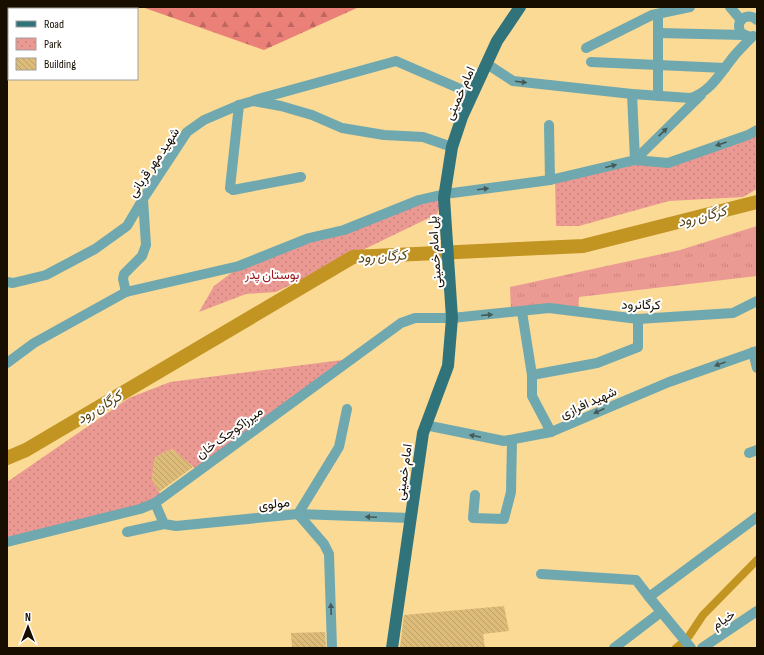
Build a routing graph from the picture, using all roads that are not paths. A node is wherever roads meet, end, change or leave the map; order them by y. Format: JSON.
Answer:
{"nodes":[{"id":1,"x":520,"y":7,"type":"edge"},
{"id":2,"x":690,"y":7,"type":"edge"},
{"id":3,"x":730,"y":7,"type":"edge"},
{"id":4,"x":658,"y":14,"type":"junction"},
{"id":5,"x":741,"y":20,"type":"junction"},
{"id":6,"x":757,"y":20,"type":"edge"},
{"id":7,"x":658,"y":33,"type":"junction"},
{"id":8,"x":751,"y":34,"type":"edge"},
{"id":9,"x":586,"y":48,"type":"dead end"},
{"id":10,"x":591,"y":62,"type":"dead end"},
{"id":11,"x":487,"y":64,"type":"junction"},
{"id":12,"x":658,"y":65,"type":"junction"},
{"id":13,"x":725,"y":68,"type":"junction"},
{"id":14,"x":711,"y":86,"type":"junction"},
{"id":15,"x":472,"y":94,"type":"junction"},
{"id":16,"x":632,"y":94,"type":"junction"},
{"id":17,"x":658,"y":96,"type":"junction"},
{"id":18,"x":253,"y":101,"type":"junction"},
{"id":19,"x":239,"y":105,"type":"junction"},
{"id":20,"x":550,"y":125,"type":"dead end"},
{"id":21,"x":757,"y":130,"type":"edge"},
{"id":22,"x":452,"y":147,"type":"junction"},
{"id":23,"x":635,"y":160,"type":"junction"},
{"id":24,"x":302,"y":177,"type":"dead end"},
{"id":25,"x":550,"y":180,"type":"junction"},
{"id":26,"x":445,"y":196,"type":"junction"},
{"id":27,"x":143,"y":199,"type":"junction"},
{"id":28,"x":7,"y":282,"type":"edge"},
{"id":29,"x":126,"y":292,"type":"junction"},
{"id":30,"x":757,"y":301,"type":"edge"},
{"id":31,"x":451,"y":305,"type":"joint"},
{"id":32,"x":522,"y":312,"type":"junction"},
{"id":33,"x":452,"y":318,"type":"junction"},
{"id":34,"x":638,"y":319,"type":"junction"},
{"id":35,"x":755,"y":351,"type":"edge"},
{"id":36,"x":7,"y":363,"type":"edge"},
{"id":37,"x":757,"y":368,"type":"edge"},
{"id":38,"x":532,"y":375,"type":"junction"},
{"id":39,"x":347,"y":408,"type":"dead end"},
{"id":40,"x":425,"y":426,"type":"junction"},
{"id":41,"x":551,"y":432,"type":"junction"},
{"id":42,"x":512,"y":440,"type":"junction"},
{"id":43,"x":475,"y":495,"type":"dead end"},
{"id":44,"x":155,"y":503,"type":"junction"},
{"id":45,"x":298,"y":514,"type":"junction"},
{"id":46,"x":757,"y":517,"type":"edge"},
{"id":47,"x":410,"y":518,"type":"junction"},
{"id":48,"x":164,"y":524,"type":"junction"},
{"id":49,"x":127,"y":532,"type":"dead end"},
{"id":50,"x":7,"y":542,"type":"edge"},
{"id":51,"x":541,"y":574,"type":"dead end"},
{"id":52,"x":649,"y":597,"type":"junction"},
{"id":53,"x":661,"y":612,"type":"junction"},
{"id":54,"x":755,"y":614,"type":"edge"},
{"id":55,"x":332,"y":648,"type":"edge"},
{"id":56,"x":392,"y":648,"type":"edge"},
{"id":57,"x":614,"y":648,"type":"edge"},
{"id":58,"x":691,"y":648,"type":"edge"},
{"id":59,"x":702,"y":648,"type":"edge"}],
"edges":[{"from":1,"to":11,"type":"main road","name":"امام خمینی"},
{"from":2,"to":4,"type":"street"},
{"from":3,"to":5,"type":"street"},
{"from":4,"to":7,"type":"street"},
{"from":4,"to":9,"type":"street"},
{"from":5,"to":6,"type":"street"},
{"from":5,"to":8,"type":"street"},
{"from":7,"to":8,"type":"street"},
{"from":7,"to":12,"type":"street"},
{"from":8,"to":13,"type":"street"},
{"from":10,"to":12,"type":"street"},
{"from":11,"to":15,"type":"main road","name":"امام خمینی"},
{"from":11,"to":16,"type":"street","one_way":true},
{"from":12,"to":13,"type":"street"},
{"from":12,"to":17,"type":"street"},
{"from":13,"to":14,"type":"street"},
{"from":14,"to":17,"type":"street"},
{"from":23,"to":14,"type":"street","one_way":true},
{"from":15,"to":18,"type":"street"},
{"from":15,"to":22,"type":"main road","name":"امام خمینی"},
{"from":16,"to":17,"type":"street"},
{"from":16,"to":23,"type":"street"},
{"from":18,"to":19,"type":"street","name":"شهید مهر قربانی"},
{"from":18,"to":22,"type":"street","name":"شهید مهر قربانی"},
{"from":19,"to":24,"type":"street"},
{"from":19,"to":27,"type":"street","name":"شهید مهر قربانی"},
{"from":20,"to":25,"type":"street"},
{"from":21,"to":23,"type":"street","one_way":true},
{"from":22,"to":26,"type":"main road","name":"امام خمینی"},
{"from":25,"to":23,"type":"street","one_way":true},
{"from":26,"to":25,"type":"street","one_way":true},
{"from":26,"to":29,"type":"street"},
{"from":26,"to":31,"type":"main road","name":"پل امام خمینی"},
{"from":27,"to":28,"type":"street","name":"شهید مهر قربانی"},
{"from":27,"to":29,"type":"street"},
{"from":29,"to":36,"type":"street"},
{"from":30,"to":34,"type":"street","name":"کرگانرود"},
{"from":31,"to":33,"type":"main road","name":"امام خمینی"},
{"from":33,"to":32,"type":"street","name":"کرگانرود","one_way":true},
{"from":32,"to":34,"type":"street","name":"کرگانرود"},
{"from":32,"to":38,"type":"street"},
{"from":33,"to":40,"type":"main road","name":"امام خمینی"},
{"from":33,"to":44,"type":"street","name":"میرزاکوچک خان"},
{"from":34,"to":38,"type":"street"},
{"from":35,"to":37,"type":"street"},
{"from":35,"to":41,"type":"street","name":"شهید افرازی","one_way":true},
{"from":38,"to":41,"type":"street"},
{"from":39,"to":45,"type":"street"},
{"from":42,"to":40,"type":"street","name":"شهید افرازی","one_way":true},
{"from":40,"to":47,"type":"main road","name":"امام خمینی"},
{"from":41,"to":42,"type":"street","name":"شهید افرازی"},
{"from":42,"to":43,"type":"street"},
{"from":44,"to":48,"type":"street"},
{"from":44,"to":50,"type":"street","name":"میرزاکوچک خان"},
{"from":47,"to":45,"type":"street","name":"مولوی","one_way":true},
{"from":45,"to":48,"type":"street","name":"مولوی"},
{"from":55,"to":45,"type":"street","one_way":true},
{"from":46,"to":52,"type":"street"},
{"from":47,"to":56,"type":"main road","name":"امام خمینی"},
{"from":48,"to":49,"type":"street","name":"مولوی"},
{"from":51,"to":52,"type":"street"},
{"from":52,"to":53,"type":"street"},
{"from":53,"to":57,"type":"street"},
{"from":53,"to":58,"type":"street"},
{"from":54,"to":59,"type":"street","name":"خیام"}]}
